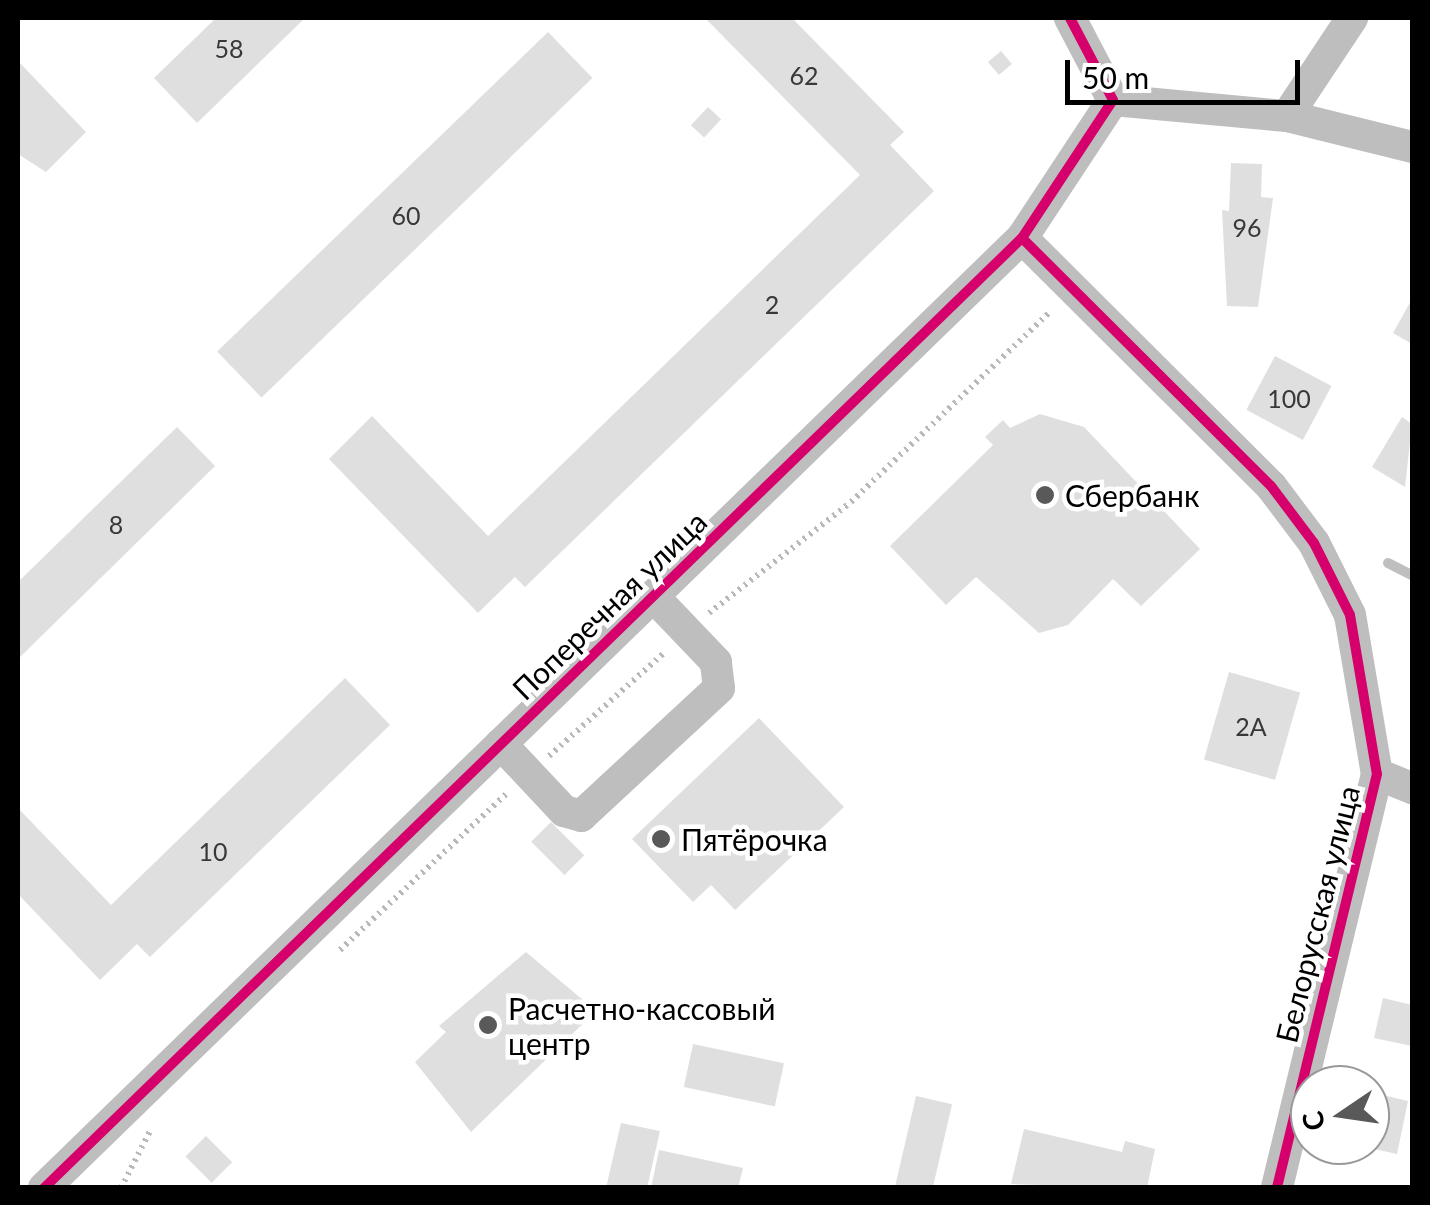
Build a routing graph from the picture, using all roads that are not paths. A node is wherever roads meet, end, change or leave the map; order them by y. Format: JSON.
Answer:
{"nodes":[{"id":1,"x":1070,"y":18,"type":"edge"},
{"id":2,"x":1352,"y":18,"type":"edge"},
{"id":3,"x":1113,"y":100,"type":"junction"},
{"id":4,"x":1287,"y":116,"type":"junction"},
{"id":5,"x":1412,"y":148,"type":"edge"},
{"id":6,"x":1022,"y":238,"type":"junction"},
{"id":7,"x":653,"y":596,"type":"junction"},
{"id":8,"x":501,"y":744,"type":"junction"},
{"id":9,"x":1377,"y":774,"type":"junction"},
{"id":10,"x":1412,"y":788,"type":"edge"},
{"id":11,"x":44,"y":1188,"type":"edge"},
{"id":12,"x":1277,"y":1188,"type":"edge"}],
"edges":[{"from":1,"to":3,"type":"street"},
{"from":2,"to":4,"type":"street"},
{"from":3,"to":4,"type":"street"},
{"from":3,"to":6,"type":"street","name":"Поперечная улица"},
{"from":4,"to":5,"type":"street"},
{"from":6,"to":7,"type":"street","name":"Поперечная улица"},
{"from":6,"to":9,"type":"street","name":"Белорусская улица"},
{"from":7,"to":8,"type":"street","name":"Поперечная улица"},
{"from":7,"to":8,"type":"street"},
{"from":8,"to":11,"type":"street","name":"Поперечная улица"},
{"from":9,"to":10,"type":"street"},
{"from":9,"to":12,"type":"street","name":"Белорусская улица"}]}
